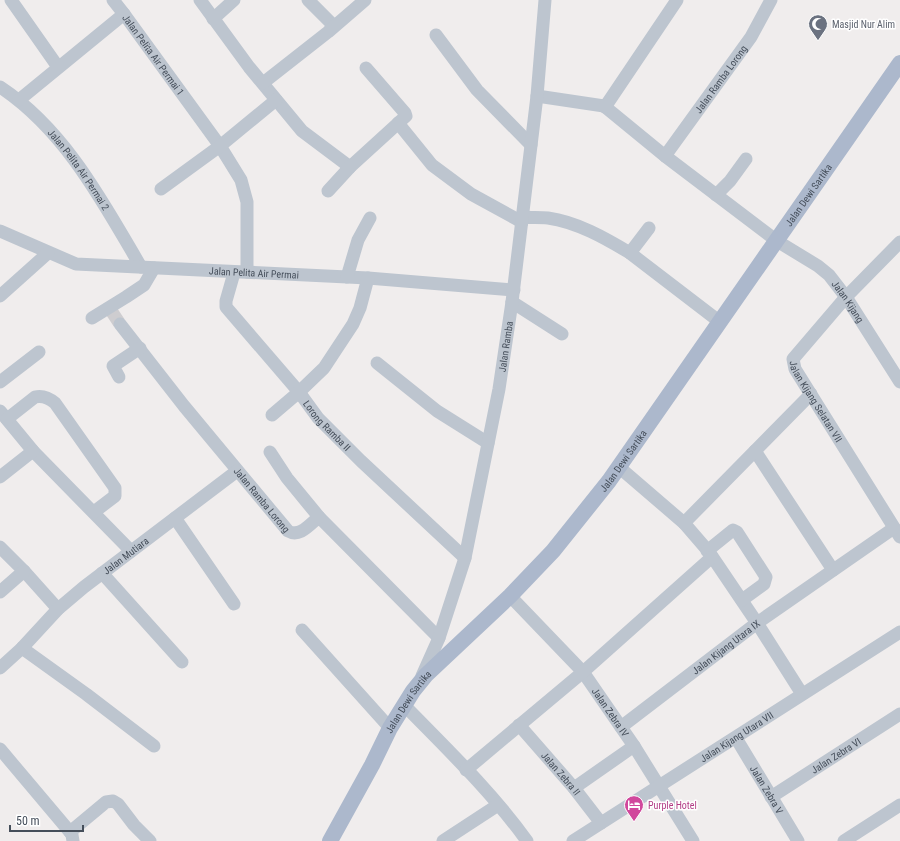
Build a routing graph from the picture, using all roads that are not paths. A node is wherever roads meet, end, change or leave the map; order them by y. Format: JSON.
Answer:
{"nodes":[{"id":1,"x":12,"y":0,"type":"edge"},
{"id":2,"x":113,"y":0,"type":"edge"},
{"id":3,"x":200,"y":0,"type":"edge"},
{"id":4,"x":234,"y":0,"type":"edge"},
{"id":5,"x":308,"y":0,"type":"edge"},
{"id":6,"x":365,"y":0,"type":"edge"},
{"id":7,"x":545,"y":0,"type":"edge"},
{"id":8,"x":677,"y":0,"type":"edge"},
{"id":9,"x":772,"y":0,"type":"edge"},
{"id":10,"x":124,"y":14,"type":"junction"},
{"id":11,"x":213,"y":19,"type":"junction"},
{"id":12,"x":334,"y":26,"type":"junction"},
{"id":13,"x":436,"y":35,"type":"dead end"},
{"id":14,"x":900,"y":63,"type":"edge"},
{"id":15,"x":58,"y":67,"type":"junction"},
{"id":16,"x":366,"y":68,"type":"dead end"},
{"id":17,"x":262,"y":84,"type":"junction"},
{"id":18,"x":0,"y":87,"type":"edge"},
{"id":19,"x":537,"y":96,"type":"junction"},
{"id":20,"x":19,"y":100,"type":"junction"},
{"id":21,"x":276,"y":100,"type":"junction"},
{"id":22,"x":605,"y":107,"type":"junction"},
{"id":23,"x":398,"y":124,"type":"junction"},
{"id":24,"x":531,"y":145,"type":"junction"},
{"id":25,"x":220,"y":146,"type":"junction"},
{"id":26,"x":665,"y":156,"type":"junction"},
{"id":27,"x":746,"y":159,"type":"dead end"},
{"id":28,"x":350,"y":167,"type":"junction"},
{"id":29,"x":161,"y":190,"type":"dead end"},
{"id":30,"x":328,"y":191,"type":"dead end"},
{"id":31,"x":716,"y":194,"type":"junction"},
{"id":32,"x":370,"y":218,"type":"dead end"},
{"id":33,"x":522,"y":220,"type":"junction"},
{"id":34,"x":649,"y":228,"type":"dead end"},
{"id":35,"x":0,"y":231,"type":"edge"},
{"id":36,"x":777,"y":240,"type":"junction"},
{"id":37,"x":900,"y":242,"type":"edge"},
{"id":38,"x":48,"y":253,"type":"junction"},
{"id":39,"x":630,"y":253,"type":"junction"},
{"id":40,"x":148,"y":267,"type":"junction"},
{"id":41,"x":234,"y":272,"type":"junction"},
{"id":42,"x":247,"y":272,"type":"junction"},
{"id":43,"x":347,"y":277,"type":"junction"},
{"id":44,"x":368,"y":278,"type":"junction"},
{"id":45,"x":0,"y":296,"type":"edge"},
{"id":46,"x":513,"y":296,"type":"junction"},
{"id":47,"x":846,"y":298,"type":"junction"},
{"id":48,"x":92,"y":318,"type":"dead end"},
{"id":49,"x":720,"y":322,"type":"junction"},
{"id":50,"x":120,"y":324,"type":"tunnel mouth"},
{"id":51,"x":562,"y":334,"type":"dead end"},
{"id":52,"x":140,"y":348,"type":"junction"},
{"id":53,"x":39,"y":352,"type":"dead end"},
{"id":54,"x":377,"y":363,"type":"dead end"},
{"id":55,"x":896,"y":365,"type":"edge"},
{"id":56,"x":118,"y":377,"type":"dead end"},
{"id":57,"x":0,"y":382,"type":"edge"},
{"id":58,"x":900,"y":382,"type":"edge"},
{"id":59,"x":299,"y":392,"type":"junction"},
{"id":60,"x":811,"y":394,"type":"junction"},
{"id":61,"x":3,"y":415,"type":"edge"},
{"id":62,"x":272,"y":415,"type":"dead end"},
{"id":63,"x":488,"y":443,"type":"junction"},
{"id":64,"x":33,"y":451,"type":"junction"},
{"id":65,"x":755,"y":451,"type":"junction"},
{"id":66,"x":270,"y":452,"type":"dead end"},
{"id":67,"x":620,"y":468,"type":"junction"},
{"id":68,"x":237,"y":471,"type":"junction"},
{"id":69,"x":0,"y":477,"type":"edge"},
{"id":70,"x":94,"y":512,"type":"junction"},
{"id":71,"x":319,"y":517,"type":"junction"},
{"id":72,"x":175,"y":518,"type":"junction"},
{"id":73,"x":684,"y":523,"type":"junction"},
{"id":74,"x":897,"y":532,"type":"edge"},
{"id":75,"x":0,"y":548,"type":"edge"},
{"id":76,"x":131,"y":551,"type":"junction"},
{"id":77,"x":710,"y":554,"type":"junction"},
{"id":78,"x":465,"y":558,"type":"junction"},
{"id":79,"x":833,"y":570,"type":"junction"},
{"id":80,"x":24,"y":571,"type":"junction"},
{"id":81,"x":102,"y":574,"type":"junction"},
{"id":82,"x":0,"y":592,"type":"edge"},
{"id":83,"x":510,"y":596,"type":"junction"},
{"id":84,"x":742,"y":600,"type":"junction"},
{"id":85,"x":234,"y":604,"type":"dead end"},
{"id":86,"x":58,"y":609,"type":"junction"},
{"id":87,"x":756,"y":623,"type":"junction"},
{"id":88,"x":302,"y":630,"type":"dead end"},
{"id":89,"x":900,"y":632,"type":"edge"},
{"id":90,"x":439,"y":638,"type":"junction"},
{"id":91,"x":22,"y":648,"type":"junction"},
{"id":92,"x":182,"y":662,"type":"dead end"},
{"id":93,"x":0,"y":668,"type":"edge"},
{"id":94,"x":583,"y":672,"type":"junction"},
{"id":95,"x":419,"y":683,"type":"junction"},
{"id":96,"x":802,"y":694,"type":"junction"},
{"id":97,"x":404,"y":704,"type":"junction"},
{"id":98,"x":900,"y":714,"type":"edge"},
{"id":99,"x":519,"y":725,"type":"junction"},
{"id":100,"x":621,"y":727,"type":"junction"},
{"id":101,"x":390,"y":728,"type":"junction"},
{"id":102,"x":736,"y":738,"type":"junction"},
{"id":103,"x":154,"y":746,"type":"dead end"},
{"id":104,"x":634,"y":746,"type":"junction"},
{"id":105,"x":0,"y":749,"type":"edge"},
{"id":106,"x":466,"y":770,"type":"junction"},
{"id":107,"x":660,"y":786,"type":"junction"},
{"id":108,"x":574,"y":788,"type":"junction"},
{"id":109,"x":771,"y":797,"type":"junction"},
{"id":110,"x":900,"y":805,"type":"edge"},
{"id":111,"x":498,"y":806,"type":"junction"},
{"id":112,"x":600,"y":824,"type":"junction"},
{"id":113,"x":72,"y":837,"type":"edge"},
{"id":114,"x":150,"y":841,"type":"edge"},
{"id":115,"x":330,"y":841,"type":"edge"},
{"id":116,"x":444,"y":841,"type":"edge"},
{"id":117,"x":526,"y":841,"type":"edge"},
{"id":118,"x":574,"y":841,"type":"edge"},
{"id":119,"x":693,"y":841,"type":"edge"},
{"id":120,"x":798,"y":841,"type":"edge"},
{"id":121,"x":844,"y":841,"type":"edge"}],
"edges":[{"from":1,"to":15,"type":"street"},
{"from":2,"to":10,"type":"street"},
{"from":3,"to":11,"type":"street"},
{"from":4,"to":11,"type":"street"},
{"from":5,"to":12,"type":"street"},
{"from":6,"to":12,"type":"street"},
{"from":7,"to":19,"type":"street","name":"Jalan Ramba"},
{"from":8,"to":22,"type":"street"},
{"from":9,"to":26,"type":"street","name":"Jalan Ramba Lorong"},
{"from":10,"to":15,"type":"street","name":"Jalan Pelita Air Permai 1"},
{"from":10,"to":25,"type":"street","name":"Jalan Pelita Air Permai 1"},
{"from":11,"to":17,"type":"street"},
{"from":12,"to":17,"type":"street"},
{"from":13,"to":24,"type":"street"},
{"from":14,"to":36,"type":"main road","name":"Jalan Dewi Sartika"},
{"from":15,"to":20,"type":"street","name":"Jalan Pelita Air Permai 1"},
{"from":16,"to":23,"type":"street"},
{"from":17,"to":21,"type":"street"},
{"from":18,"to":20,"type":"street","name":"Jalan Pelita Air Permai 2"},
{"from":19,"to":22,"type":"street"},
{"from":19,"to":24,"type":"street","name":"Jalan Ramba"},
{"from":20,"to":40,"type":"street","name":"Jalan Pelita Air Permai 2"},
{"from":21,"to":25,"type":"street"},
{"from":21,"to":28,"type":"street"},
{"from":22,"to":26,"type":"street"},
{"from":23,"to":28,"type":"street"},
{"from":23,"to":33,"type":"street"},
{"from":24,"to":33,"type":"street","name":"Jalan Ramba"},
{"from":25,"to":29,"type":"street"},
{"from":25,"to":42,"type":"street","name":"Jalan Pelita Air Permai 1"},
{"from":26,"to":31,"type":"street"},
{"from":27,"to":31,"type":"street"},
{"from":28,"to":30,"type":"street"},
{"from":31,"to":36,"type":"street"},
{"from":32,"to":43,"type":"street"},
{"from":33,"to":39,"type":"street"},
{"from":33,"to":46,"type":"street","name":"Jalan Ramba"},
{"from":34,"to":39,"type":"street"},
{"from":35,"to":38,"type":"street","name":"Jalan Pelita Air Permai"},
{"from":36,"to":47,"type":"street","name":"Jalan Kijang"},
{"from":36,"to":49,"type":"main road","name":"Jalan Dewi Sartika"},
{"from":37,"to":47,"type":"street","name":"Jalan Kijang Selatan VII"},
{"from":38,"to":40,"type":"street","name":"Jalan Pelita Air Permai"},
{"from":38,"to":45,"type":"street"},
{"from":39,"to":49,"type":"street"},
{"from":40,"to":41,"type":"street","name":"Jalan Pelita Air Permai"},
{"from":40,"to":48,"type":"street"},
{"from":41,"to":42,"type":"street","name":"Jalan Pelita Air Permai"},
{"from":41,"to":59,"type":"street","name":"Lorong Ramba II"},
{"from":42,"to":43,"type":"street","name":"Jalan Pelita Air Permai"},
{"from":43,"to":44,"type":"street","name":"Jalan Pelita Air Permai"},
{"from":44,"to":46,"type":"street","name":"Jalan Pelita Air Permai"},
{"from":44,"to":59,"type":"street"},
{"from":46,"to":51,"type":"street"},
{"from":46,"to":63,"type":"street","name":"Jalan Ramba"},
{"from":47,"to":55,"type":"street","name":"Jalan Kijang"},
{"from":47,"to":60,"type":"street","name":"Jalan Kijang Selatan VII"},
{"from":49,"to":67,"type":"main road","name":"Jalan Dewi Sartika"},
{"from":50,"to":52,"type":"street","name":"Jalan Ramba Lorong"},
{"from":52,"to":56,"type":"street"},
{"from":52,"to":68,"type":"street","name":"Jalan Ramba Lorong"},
{"from":53,"to":57,"type":"street"},
{"from":54,"to":63,"type":"street"},
{"from":55,"to":58,"type":"street","name":"Jalan Kijang"},
{"from":59,"to":62,"type":"street"},
{"from":59,"to":78,"type":"street","name":"Lorong Ramba II"},
{"from":60,"to":65,"type":"street"},
{"from":60,"to":74,"type":"street","name":"Jalan Kijang Selatan VII"},
{"from":61,"to":64,"type":"street"},
{"from":61,"to":70,"type":"street"},
{"from":63,"to":78,"type":"street","name":"Jalan Ramba"},
{"from":64,"to":69,"type":"street"},
{"from":64,"to":70,"type":"street"},
{"from":65,"to":73,"type":"street"},
{"from":65,"to":79,"type":"street"},
{"from":66,"to":71,"type":"street"},
{"from":67,"to":73,"type":"street"},
{"from":67,"to":83,"type":"main road","name":"Jalan Dewi Sartika"},
{"from":68,"to":71,"type":"street","name":"Jalan Ramba Lorong"},
{"from":68,"to":72,"type":"street","name":"Jalan Mutiara"},
{"from":70,"to":76,"type":"street"},
{"from":71,"to":90,"type":"street"},
{"from":72,"to":76,"type":"street","name":"Jalan Mutiara"},
{"from":72,"to":85,"type":"street"},
{"from":73,"to":77,"type":"street"},
{"from":74,"to":79,"type":"street","name":"Jalan Kijang Utara IX"},
{"from":75,"to":80,"type":"street"},
{"from":76,"to":81,"type":"street","name":"Jalan Mutiara"},
{"from":77,"to":84,"type":"street"},
{"from":77,"to":84,"type":"street"},
{"from":77,"to":94,"type":"street"},
{"from":78,"to":90,"type":"street","name":"Jalan Ramba"},
{"from":79,"to":87,"type":"street","name":"Jalan Kijang Utara IX"},
{"from":80,"to":82,"type":"street"},
{"from":80,"to":86,"type":"street"},
{"from":81,"to":86,"type":"street","name":"Jalan Mutiara"},
{"from":81,"to":92,"type":"street"},
{"from":83,"to":94,"type":"street","name":"Jalan Zebra IV"},
{"from":83,"to":95,"type":"main road","name":"Jalan Dewi Sartika"},
{"from":84,"to":87,"type":"street"},
{"from":86,"to":91,"type":"street","name":"Jalan Mutiara"},
{"from":87,"to":96,"type":"street"},
{"from":87,"to":100,"type":"street","name":"Jalan Kijang Utara IX"},
{"from":88,"to":101,"type":"street"},
{"from":89,"to":96,"type":"street","name":"Jalan Kijang Utara VII"},
{"from":90,"to":95,"type":"street","name":"Jalan Ramba"},
{"from":91,"to":93,"type":"street","name":"Jalan Mutiara"},
{"from":91,"to":103,"type":"street"},
{"from":94,"to":99,"type":"street"},
{"from":94,"to":100,"type":"street","name":"Jalan Zebra IV"},
{"from":95,"to":97,"type":"main road","name":"Jalan Dewi Sartika"},
{"from":96,"to":102,"type":"street","name":"Jalan Kijang Utara VII"},
{"from":97,"to":101,"type":"main road","name":"Jalan Dewi Sartika"},
{"from":97,"to":106,"type":"street"},
{"from":98,"to":109,"type":"street","name":"Jalan Zebra VI"},
{"from":99,"to":106,"type":"street"},
{"from":99,"to":108,"type":"street","name":"Jalan Zebra II"},
{"from":100,"to":104,"type":"street","name":"Jalan Zebra IV"},
{"from":101,"to":115,"type":"main road","name":"Jalan Dewi Sartika"},
{"from":102,"to":107,"type":"street","name":"Jalan Kijang Utara VII"},
{"from":102,"to":109,"type":"street","name":"Jalan Zebra V"},
{"from":104,"to":107,"type":"street","name":"Jalan Zebra IV"},
{"from":104,"to":108,"type":"street"},
{"from":105,"to":113,"type":"street"},
{"from":106,"to":111,"type":"street"},
{"from":107,"to":112,"type":"street","name":"Jalan Kijang Utara VII"},
{"from":107,"to":119,"type":"street","name":"Jalan Zebra IV"},
{"from":108,"to":112,"type":"street","name":"Jalan Zebra II"},
{"from":109,"to":120,"type":"street","name":"Jalan Zebra V"},
{"from":110,"to":121,"type":"street"},
{"from":111,"to":116,"type":"street"},
{"from":111,"to":117,"type":"street"},
{"from":112,"to":118,"type":"street","name":"Jalan Kijang Utara VII"},
{"from":113,"to":114,"type":"street"}]}
